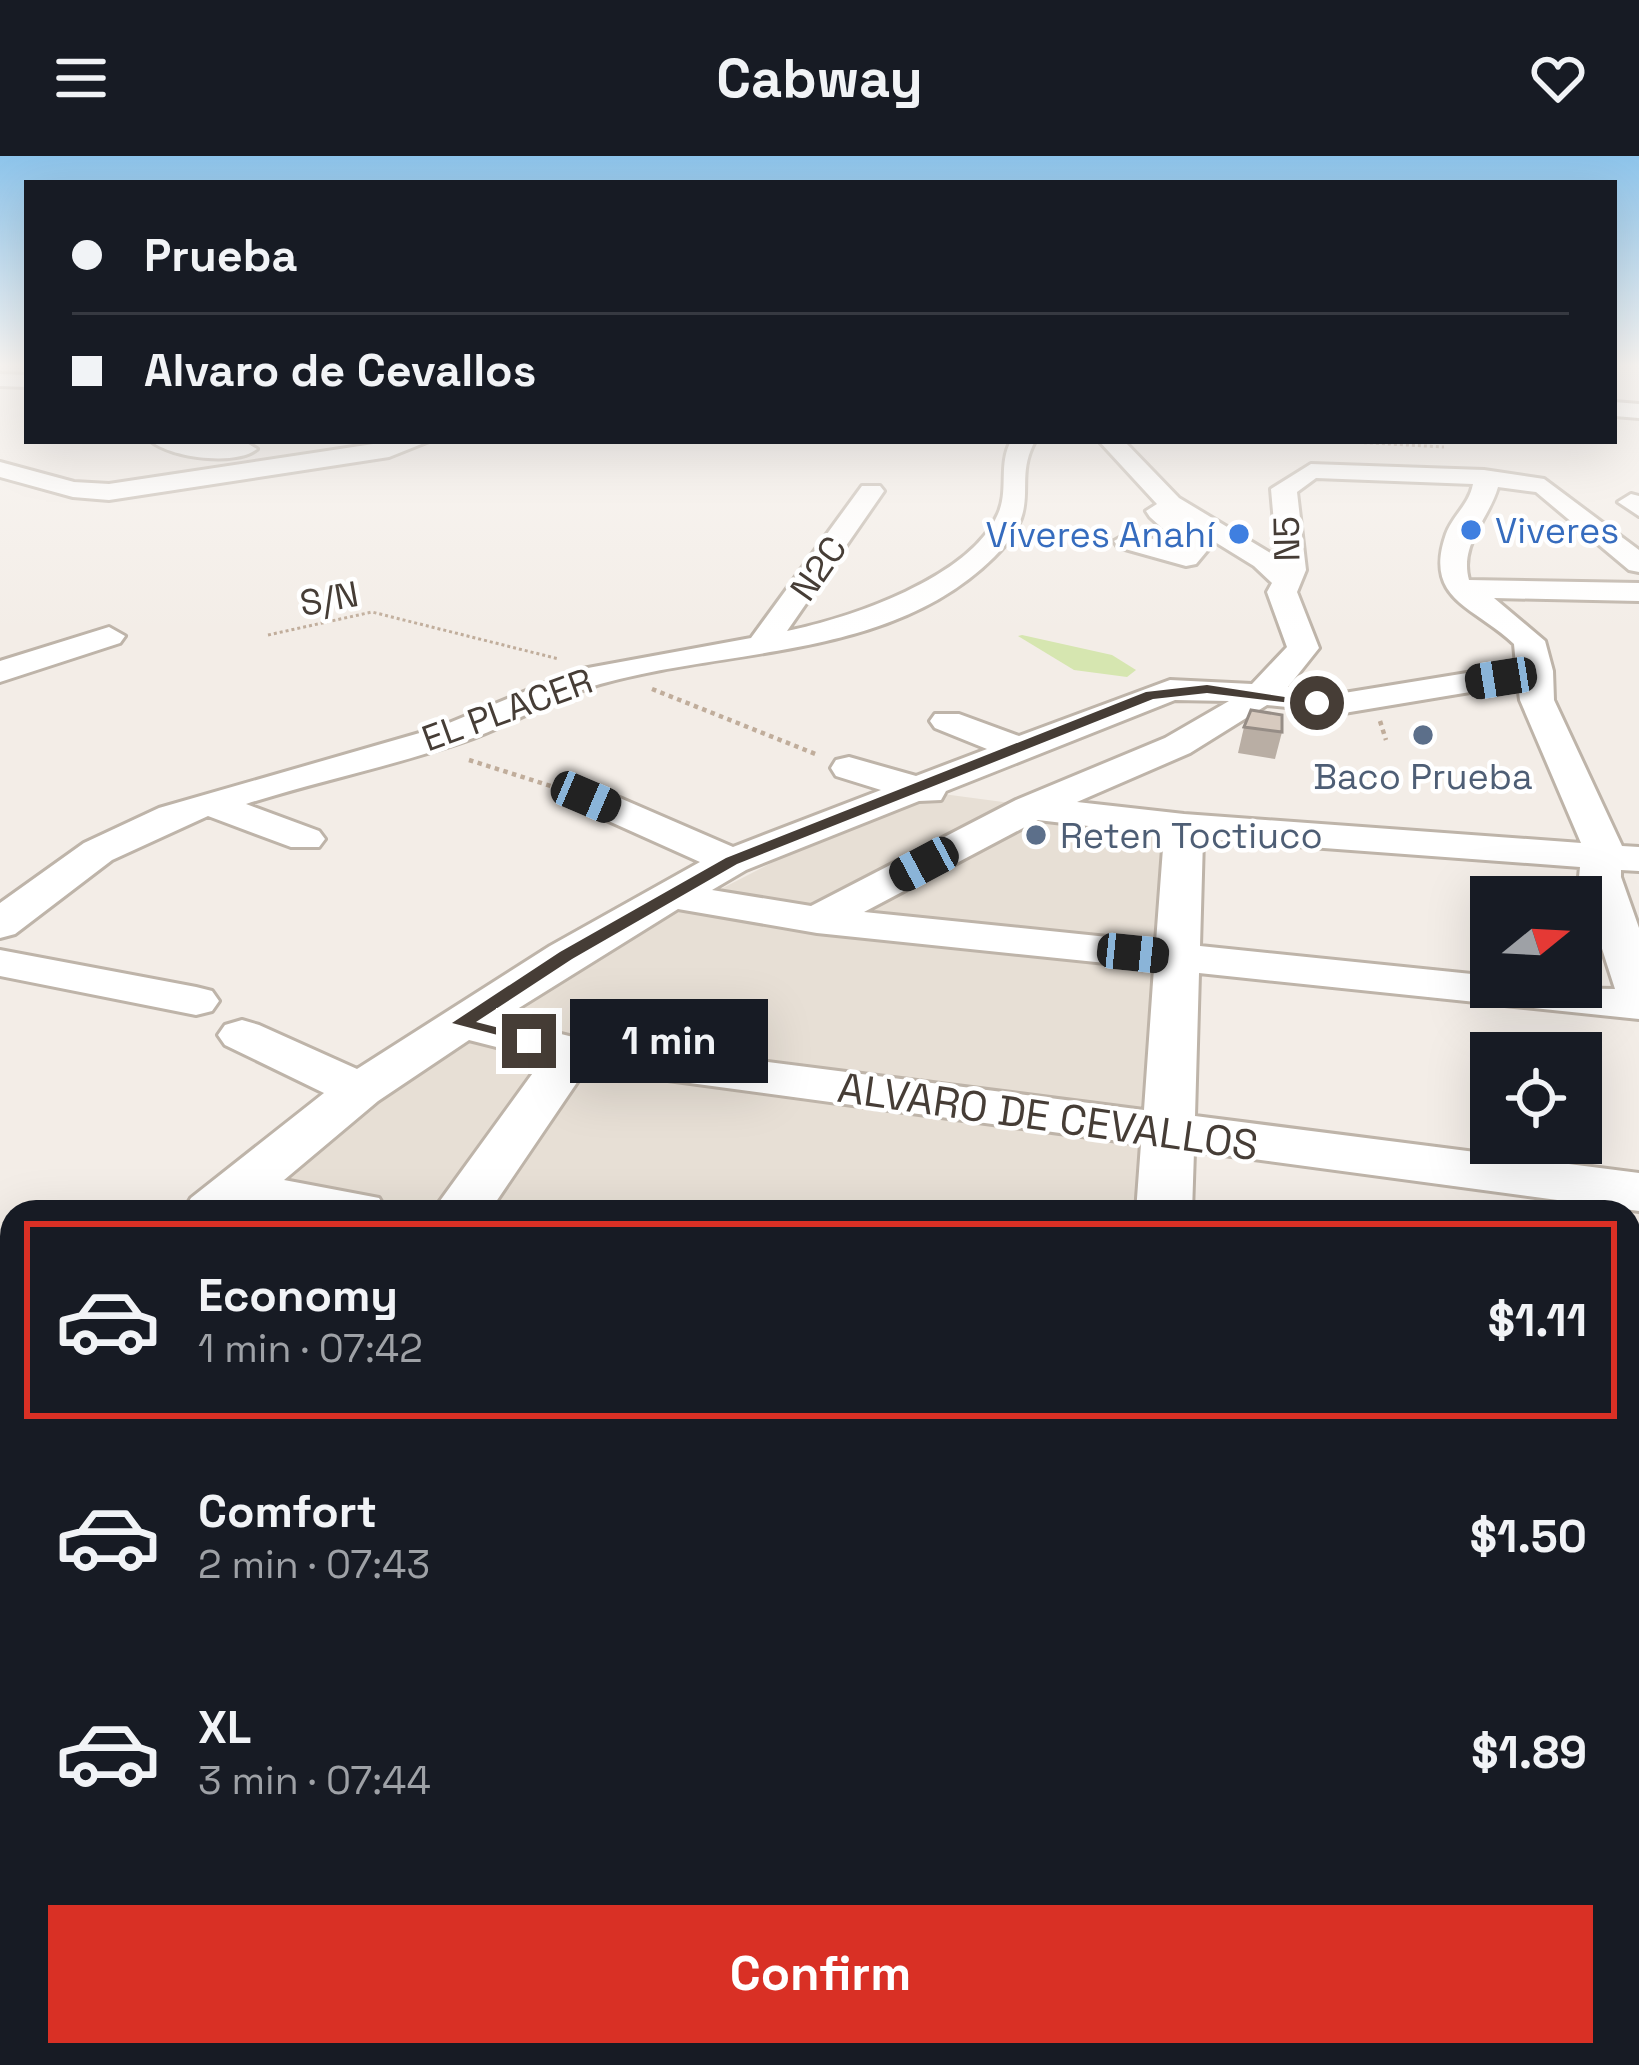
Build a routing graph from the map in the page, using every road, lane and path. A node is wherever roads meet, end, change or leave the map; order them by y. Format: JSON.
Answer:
{"nodes":[{"id":1,"x":367,"y":453,"type":"edge"},
{"id":2,"x":1018,"y":453,"type":"edge"},
{"id":3,"x":1123,"y":453,"type":"edge"},
{"id":4,"x":1309,"y":453,"type":"edge"},
{"id":5,"x":1446,"y":453,"type":"edge"},
{"id":6,"x":0,"y":469,"type":"edge"},
{"id":7,"x":1311,"y":471,"type":"junction"},
{"id":8,"x":1484,"y":477,"type":"junction"},
{"id":9,"x":871,"y":491,"type":"dead end"},
{"id":10,"x":1160,"y":492,"type":"junction"},
{"id":11,"x":1128,"y":541,"type":"dead end"},
{"id":12,"x":1639,"y":564,"type":"edge"},
{"id":13,"x":1285,"y":580,"type":"junction"},
{"id":14,"x":1459,"y":589,"type":"junction"},
{"id":15,"x":1639,"y":592,"type":"edge"},
{"id":16,"x":399,"y":616,"type":"dead end"},
{"id":17,"x":268,"y":634,"type":"dead end"},
{"id":18,"x":109,"y":637,"type":"dead end"},
{"id":19,"x":763,"y":643,"type":"junction"},
{"id":20,"x":1537,"y":671,"type":"junction"},
{"id":21,"x":0,"y":672,"type":"edge"},
{"id":22,"x":1253,"y":696,"type":"junction"},
{"id":23,"x":947,"y":721,"type":"dead end"},
{"id":24,"x":1381,"y":723,"type":"dead end"},
{"id":25,"x":1386,"y":740,"type":"dead end"},
{"id":26,"x":416,"y":743,"type":"junction"},
{"id":27,"x":1022,"y":749,"type":"junction"},
{"id":28,"x":849,"y":768,"type":"dead end"},
{"id":29,"x":913,"y":790,"type":"junction"},
{"id":30,"x":586,"y":797,"type":"joint"},
{"id":31,"x":213,"y":805,"type":"junction"},
{"id":32,"x":1032,"y":808,"type":"junction"},
{"id":33,"x":1184,"y":826,"type":"junction"},
{"id":34,"x":304,"y":839,"type":"dead end"},
{"id":35,"x":1620,"y":858,"type":"edge"},
{"id":36,"x":732,"y":861,"type":"junction"},
{"id":37,"x":674,"y":896,"type":"junction"},
{"id":38,"x":817,"y":920,"type":"junction"},
{"id":39,"x":0,"y":926,"type":"edge"},
{"id":40,"x":1178,"y":958,"type":"junction"},
{"id":41,"x":0,"y":963,"type":"edge"},
{"id":42,"x":1639,"y":992,"type":"edge"},
{"id":43,"x":196,"y":1001,"type":"dead end"},
{"id":44,"x":1639,"y":1005,"type":"edge"},
{"id":45,"x":461,"y":1023,"type":"junction"},
{"id":46,"x":242,"y":1035,"type":"dead end"},
{"id":47,"x":573,"y":1052,"type":"junction"},
{"id":48,"x":360,"y":1090,"type":"junction"},
{"id":49,"x":1168,"y":1132,"type":"junction"},
{"id":50,"x":1639,"y":1192,"type":"edge"},
{"id":51,"x":226,"y":1200,"type":"edge"},
{"id":52,"x":468,"y":1200,"type":"edge"},
{"id":53,"x":1165,"y":1200,"type":"edge"}],
"edges":[{"from":1,"to":6,"type":"street"},
{"from":2,"to":19,"type":"street","name":"EL PLACER"},
{"from":3,"to":10,"type":"street"},
{"from":4,"to":7,"type":"street","name":"N5"},
{"from":5,"to":8,"type":"street"},
{"from":7,"to":8,"type":"street"},
{"from":7,"to":13,"type":"street","name":"N5"},
{"from":8,"to":12,"type":"street"},
{"from":8,"to":14,"type":"street"},
{"from":9,"to":19,"type":"street","name":"N2C"},
{"from":10,"to":11,"type":"street"},
{"from":10,"to":13,"type":"street"},
{"from":13,"to":22,"type":"street"},
{"from":14,"to":15,"type":"street"},
{"from":14,"to":20,"type":"street"},
{"from":16,"to":17,"type":"path","name":"S/N"},
{"from":18,"to":21,"type":"street"},
{"from":19,"to":26,"type":"street","name":"EL PLACER"},
{"from":20,"to":22,"type":"street"},
{"from":20,"to":35,"type":"street"},
{"from":22,"to":27,"type":"street"},
{"from":22,"to":32,"type":"street"},
{"from":23,"to":27,"type":"street"},
{"from":24,"to":25,"type":"path"},
{"from":26,"to":30,"type":"path"},
{"from":26,"to":31,"type":"street","name":"EL PLACER"},
{"from":27,"to":29,"type":"street"},
{"from":28,"to":29,"type":"street"},
{"from":29,"to":32,"type":"street"},
{"from":29,"to":36,"type":"street"},
{"from":30,"to":36,"type":"street"},
{"from":31,"to":34,"type":"street"},
{"from":31,"to":39,"type":"street","name":"EL PLACER"},
{"from":32,"to":33,"type":"street"},
{"from":32,"to":38,"type":"street"},
{"from":33,"to":35,"type":"street"},
{"from":33,"to":40,"type":"street"},
{"from":35,"to":42,"type":"street"},
{"from":36,"to":37,"type":"street"},
{"from":37,"to":38,"type":"street"},
{"from":37,"to":45,"type":"street"},
{"from":38,"to":40,"type":"street"},
{"from":40,"to":44,"type":"street"},
{"from":40,"to":49,"type":"street"},
{"from":41,"to":43,"type":"street"},
{"from":45,"to":47,"type":"street","name":"ALVARO DE CEVALLOS"},
{"from":45,"to":48,"type":"street"},
{"from":46,"to":48,"type":"street"},
{"from":47,"to":49,"type":"street","name":"ALVARO DE CEVALLOS"},
{"from":47,"to":52,"type":"street"},
{"from":48,"to":51,"type":"street"},
{"from":49,"to":50,"type":"street","name":"ALVARO DE CEVALLOS"},
{"from":49,"to":53,"type":"street"}]}
